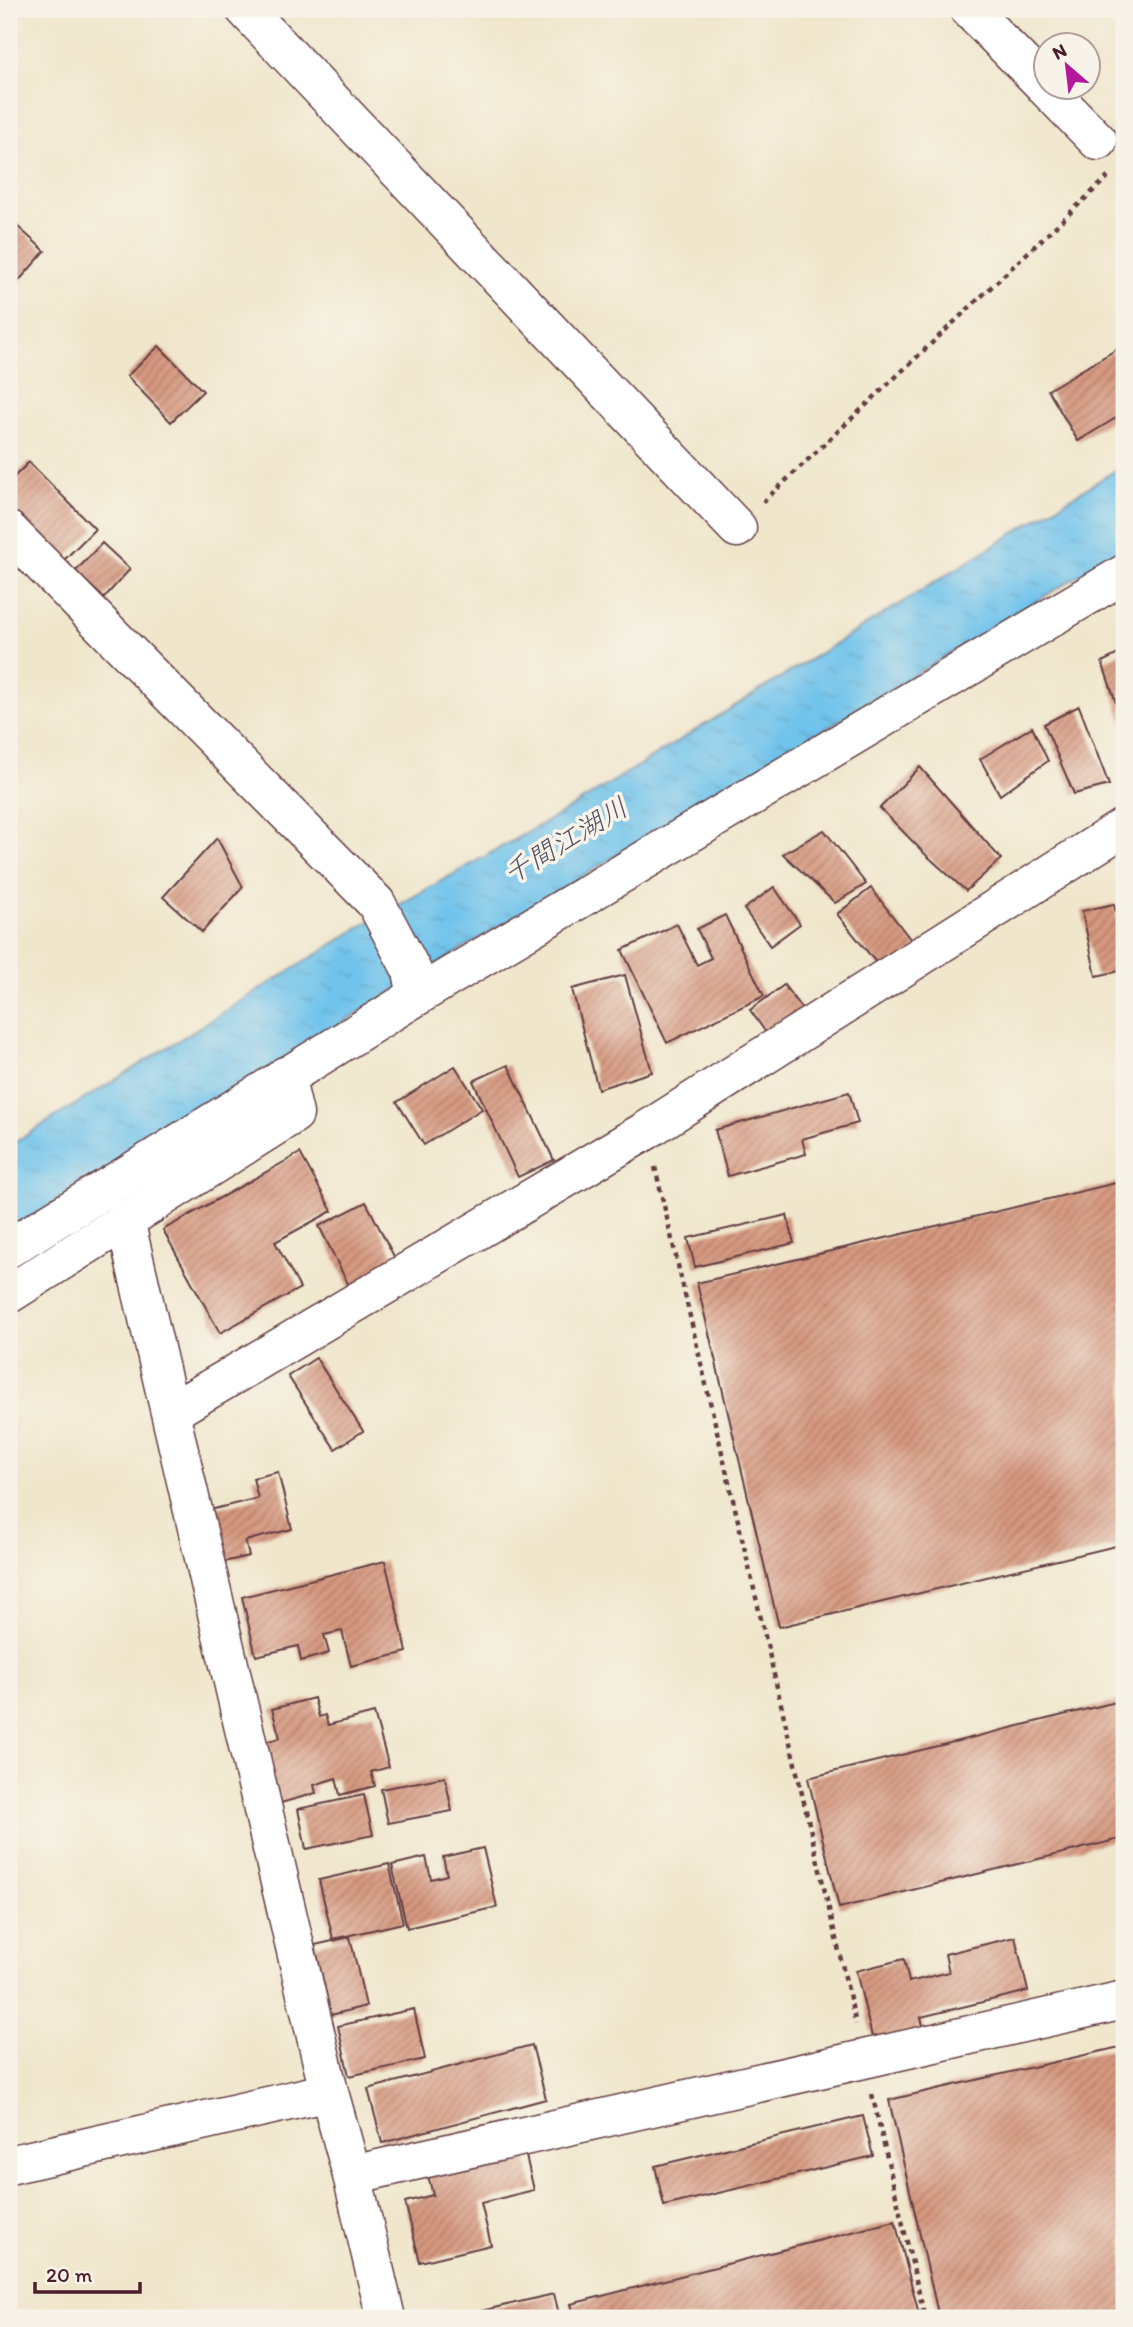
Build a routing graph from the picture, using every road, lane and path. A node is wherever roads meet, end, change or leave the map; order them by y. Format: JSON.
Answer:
{"nodes":[{"id":1,"x":245,"y":9,"type":"edge"},
{"id":2,"x":969,"y":9,"type":"edge"},
{"id":3,"x":1032,"y":73,"type":"edge"},
{"id":4,"x":1060,"y":102,"type":"edge"},
{"id":5,"x":1098,"y":141,"type":"joint"},
{"id":6,"x":737,"y":528,"type":"joint"},
{"id":7,"x":9,"y":531,"type":"edge"},
{"id":8,"x":1124,"y":575,"type":"edge"},
{"id":9,"x":1124,"y":828,"type":"edge"},
{"id":10,"x":415,"y":984,"type":"junction"},
{"id":11,"x":285,"y":1076,"type":"junction"},
{"id":12,"x":647,"y":1130,"type":"junction"},
{"id":13,"x":125,"y":1220,"type":"junction"},
{"id":14,"x":9,"y":1248,"type":"edge"},
{"id":15,"x":9,"y":1294,"type":"edge"},
{"id":16,"x":171,"y":1412,"type":"junction"},
{"id":17,"x":1124,"y":2000,"type":"edge"},
{"id":18,"x":864,"y":2060,"type":"junction"},
{"id":19,"x":328,"y":2092,"type":"junction"},
{"id":20,"x":9,"y":2165,"type":"edge"},
{"id":21,"x":352,"y":2175,"type":"junction"},
{"id":22,"x":386,"y":2318,"type":"edge"},
{"id":23,"x":925,"y":2318,"type":"edge"}],
"edges":[{"from":1,"to":6,"type":"street"},
{"from":2,"to":3,"type":"street"},
{"from":4,"to":5,"type":"street"},
{"from":5,"to":6,"type":"path"},
{"from":7,"to":10,"type":"street"},
{"from":8,"to":10,"type":"street"},
{"from":9,"to":12,"type":"street"},
{"from":10,"to":11,"type":"street"},
{"from":11,"to":13,"type":"street"},
{"from":11,"to":14,"type":"street"},
{"from":12,"to":16,"type":"street"},
{"from":12,"to":18,"type":"path"},
{"from":13,"to":15,"type":"street"},
{"from":13,"to":16,"type":"street"},
{"from":16,"to":19,"type":"street"},
{"from":17,"to":18,"type":"street"},
{"from":18,"to":21,"type":"street"},
{"from":18,"to":23,"type":"path"},
{"from":19,"to":20,"type":"street"},
{"from":19,"to":21,"type":"street"},
{"from":21,"to":22,"type":"street"}]}
